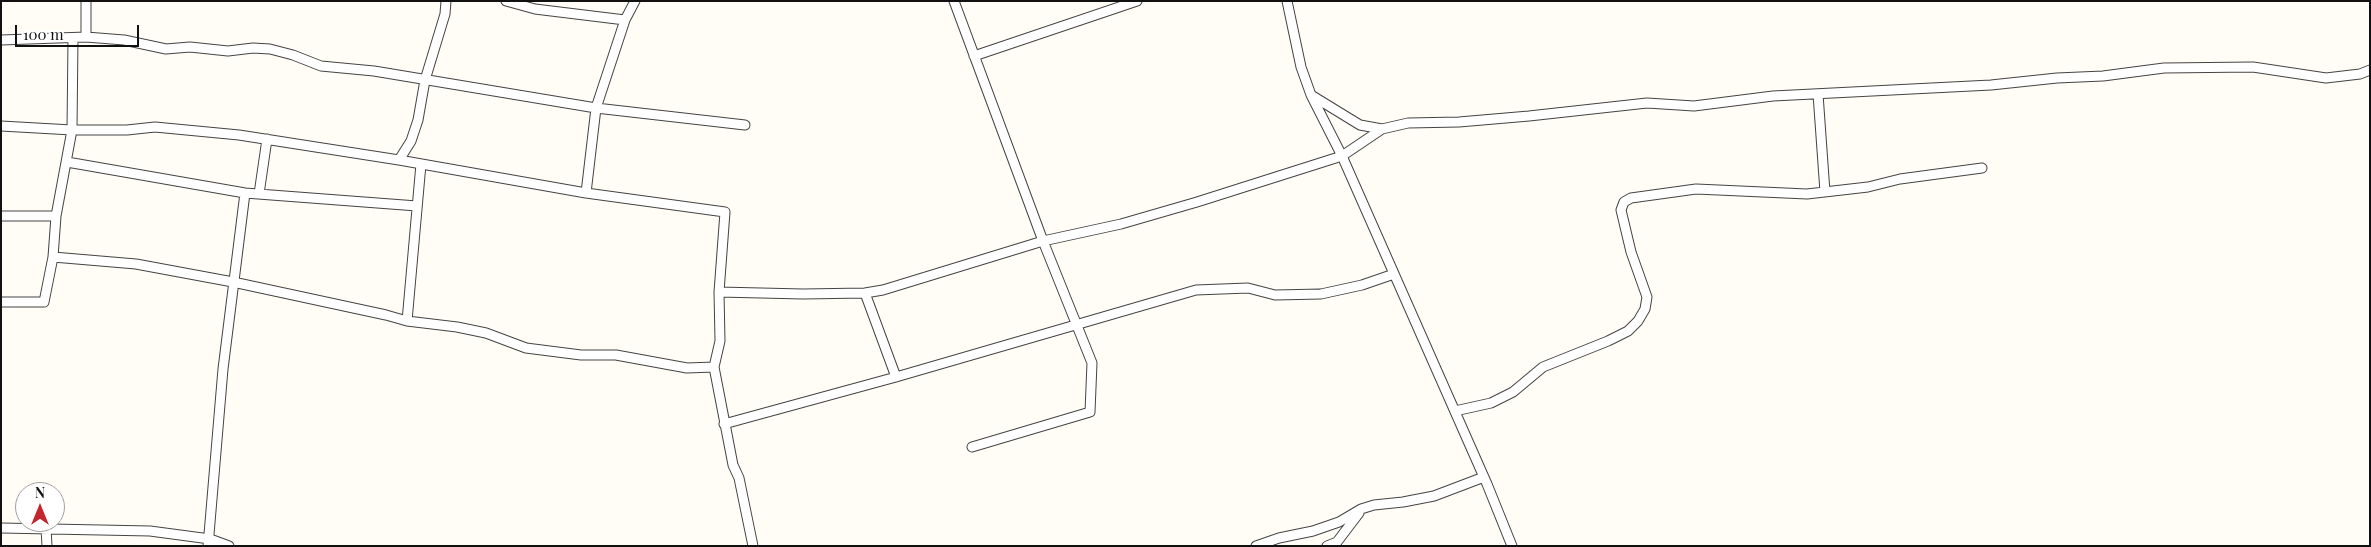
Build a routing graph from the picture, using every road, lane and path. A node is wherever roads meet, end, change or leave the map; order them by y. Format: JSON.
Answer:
{"nodes":[{"id":1,"x":86,"y":1,"type":"edge"},
{"id":2,"x":446,"y":1,"type":"edge"},
{"id":3,"x":506,"y":1,"type":"edge"},
{"id":4,"x":634,"y":1,"type":"edge"},
{"id":5,"x":954,"y":1,"type":"edge"},
{"id":6,"x":1137,"y":1,"type":"edge"},
{"id":7,"x":1287,"y":1,"type":"edge"},
{"id":8,"x":625,"y":20,"type":"junction"},
{"id":9,"x":86,"y":37,"type":"junction"},
{"id":10,"x":73,"y":38,"type":"junction"},
{"id":11,"x":1,"y":40,"type":"edge"},
{"id":12,"x":974,"y":56,"type":"junction"},
{"id":13,"x":2370,"y":70,"type":"edge"},
{"id":14,"x":425,"y":80,"type":"junction"},
{"id":15,"x":1818,"y":94,"type":"junction"},
{"id":16,"x":1311,"y":95,"type":"junction"},
{"id":17,"x":596,"y":108,"type":"junction"},
{"id":18,"x":745,"y":125,"type":"dead end"},
{"id":19,"x":1,"y":126,"type":"edge"},
{"id":20,"x":1382,"y":128,"type":"junction"},
{"id":21,"x":72,"y":130,"type":"junction"},
{"id":22,"x":267,"y":139,"type":"junction"},
{"id":23,"x":1342,"y":156,"type":"junction"},
{"id":24,"x":399,"y":160,"type":"junction"},
{"id":25,"x":67,"y":162,"type":"junction"},
{"id":26,"x":421,"y":164,"type":"junction"},
{"id":27,"x":1982,"y":168,"type":"dead end"},
{"id":28,"x":1825,"y":192,"type":"junction"},
{"id":29,"x":245,"y":193,"type":"junction"},
{"id":30,"x":586,"y":193,"type":"junction"},
{"id":31,"x":259,"y":194,"type":"junction"},
{"id":32,"x":417,"y":206,"type":"junction"},
{"id":33,"x":1,"y":216,"type":"edge"},
{"id":34,"x":56,"y":216,"type":"junction"},
{"id":35,"x":1043,"y":241,"type":"junction"},
{"id":36,"x":53,"y":257,"type":"junction"},
{"id":37,"x":1394,"y":274,"type":"junction"},
{"id":38,"x":233,"y":282,"type":"junction"},
{"id":39,"x":719,"y":292,"type":"junction"},
{"id":40,"x":865,"y":293,"type":"junction"},
{"id":41,"x":1,"y":302,"type":"edge"},
{"id":42,"x":407,"y":321,"type":"junction"},
{"id":43,"x":1078,"y":325,"type":"junction"},
{"id":44,"x":714,"y":367,"type":"junction"},
{"id":45,"x":896,"y":377,"type":"junction"},
{"id":46,"x":1455,"y":411,"type":"junction"},
{"id":47,"x":724,"y":424,"type":"junction"},
{"id":48,"x":972,"y":447,"type":"dead end"},
{"id":49,"x":1484,"y":477,"type":"junction"},
{"id":50,"x":1361,"y":509,"type":"junction"},
{"id":51,"x":1,"y":528,"type":"edge"},
{"id":52,"x":15,"y":528,"type":"edge"},
{"id":53,"x":65,"y":529,"type":"edge"},
{"id":54,"x":46,"y":532,"type":"edge"},
{"id":55,"x":209,"y":542,"type":"edge"},
{"id":56,"x":47,"y":546,"type":"edge"},
{"id":57,"x":229,"y":546,"type":"edge"},
{"id":58,"x":753,"y":546,"type":"edge"},
{"id":59,"x":1256,"y":546,"type":"edge"},
{"id":60,"x":1327,"y":546,"type":"edge"},
{"id":61,"x":1512,"y":546,"type":"edge"}],
"edges":[{"from":1,"to":9,"type":"street"},
{"from":2,"to":14,"type":"street"},
{"from":3,"to":8,"type":"street"},
{"from":4,"to":8,"type":"street"},
{"from":5,"to":12,"type":"street"},
{"from":6,"to":12,"type":"street"},
{"from":7,"to":16,"type":"street"},
{"from":8,"to":17,"type":"street"},
{"from":9,"to":10,"type":"street"},
{"from":9,"to":14,"type":"street"},
{"from":10,"to":11,"type":"street"},
{"from":10,"to":21,"type":"street"},
{"from":12,"to":35,"type":"street"},
{"from":13,"to":15,"type":"street"},
{"from":14,"to":17,"type":"street"},
{"from":14,"to":24,"type":"street"},
{"from":15,"to":20,"type":"street"},
{"from":15,"to":28,"type":"street"},
{"from":16,"to":20,"type":"street"},
{"from":16,"to":23,"type":"street"},
{"from":17,"to":18,"type":"street"},
{"from":17,"to":30,"type":"street"},
{"from":19,"to":21,"type":"street"},
{"from":20,"to":23,"type":"street"},
{"from":21,"to":22,"type":"street"},
{"from":21,"to":25,"type":"street"},
{"from":22,"to":24,"type":"street"},
{"from":22,"to":31,"type":"street"},
{"from":23,"to":35,"type":"street"},
{"from":23,"to":37,"type":"street"},
{"from":24,"to":26,"type":"street"},
{"from":25,"to":29,"type":"street"},
{"from":25,"to":34,"type":"street"},
{"from":26,"to":30,"type":"street"},
{"from":26,"to":32,"type":"street"},
{"from":27,"to":28,"type":"street"},
{"from":28,"to":46,"type":"street"},
{"from":29,"to":31,"type":"street"},
{"from":29,"to":38,"type":"street"},
{"from":30,"to":39,"type":"street"},
{"from":31,"to":32,"type":"street"},
{"from":32,"to":42,"type":"street"},
{"from":33,"to":34,"type":"street"},
{"from":34,"to":36,"type":"street"},
{"from":35,"to":40,"type":"street"},
{"from":35,"to":43,"type":"street"},
{"from":36,"to":38,"type":"street"},
{"from":36,"to":41,"type":"street"},
{"from":37,"to":43,"type":"street"},
{"from":37,"to":46,"type":"street"},
{"from":38,"to":42,"type":"street"},
{"from":38,"to":55,"type":"street"},
{"from":39,"to":40,"type":"street"},
{"from":39,"to":44,"type":"street"},
{"from":40,"to":45,"type":"street"},
{"from":42,"to":44,"type":"street"},
{"from":43,"to":45,"type":"street"},
{"from":43,"to":48,"type":"street"},
{"from":44,"to":47,"type":"street"},
{"from":45,"to":47,"type":"street"},
{"from":46,"to":49,"type":"street"},
{"from":47,"to":58,"type":"street"},
{"from":49,"to":50,"type":"street"},
{"from":49,"to":61,"type":"street"},
{"from":50,"to":59,"type":"street"},
{"from":50,"to":60,"type":"street"},
{"from":51,"to":52,"type":"street"},
{"from":53,"to":55,"type":"street"},
{"from":54,"to":56,"type":"street"},
{"from":55,"to":57,"type":"street"}]}
